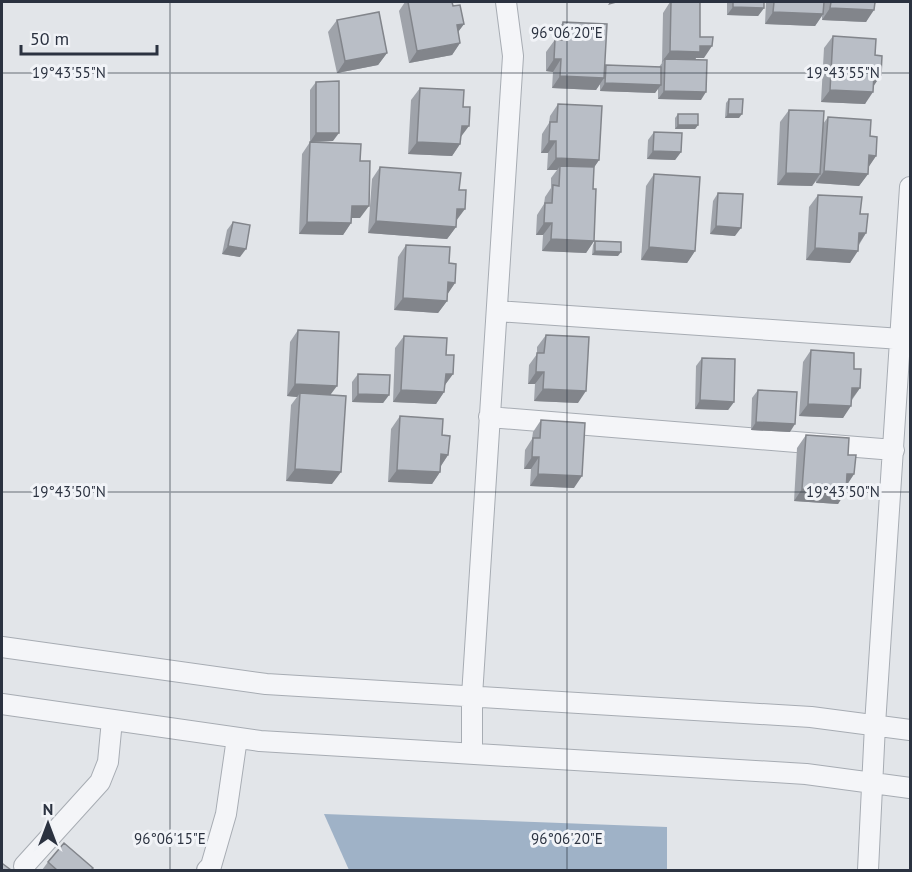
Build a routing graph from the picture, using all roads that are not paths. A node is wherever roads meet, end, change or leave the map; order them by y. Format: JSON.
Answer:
{"nodes":[{"id":1,"x":506,"y":2,"type":"edge"},
{"id":2,"x":910,"y":187,"type":"edge"},
{"id":3,"x":497,"y":311,"type":"junction"},
{"id":4,"x":901,"y":339,"type":"junction"},
{"id":5,"x":489,"y":417,"type":"junction"},
{"id":6,"x":894,"y":450,"type":"junction"},
{"id":7,"x":2,"y":646,"type":"edge"},
{"id":8,"x":472,"y":696,"type":"junction"},
{"id":9,"x":2,"y":704,"type":"edge"},
{"id":10,"x":112,"y":720,"type":"junction"},
{"id":11,"x":875,"y":725,"type":"junction"},
{"id":12,"x":910,"y":730,"type":"edge"},
{"id":13,"x":237,"y":738,"type":"junction"},
{"id":14,"x":472,"y":754,"type":"junction"},
{"id":15,"x":873,"y":783,"type":"junction"},
{"id":16,"x":910,"y":788,"type":"edge"},
{"id":17,"x":24,"y":866,"type":"dead end"},
{"id":18,"x":207,"y":870,"type":"edge"},
{"id":19,"x":868,"y":870,"type":"edge"}],
"edges":[{"from":1,"to":3,"type":"street"},
{"from":2,"to":4,"type":"street"},
{"from":3,"to":4,"type":"street"},
{"from":3,"to":5,"type":"street"},
{"from":4,"to":6,"type":"street"},
{"from":5,"to":6,"type":"street"},
{"from":5,"to":8,"type":"street"},
{"from":6,"to":11,"type":"street"},
{"from":7,"to":8,"type":"street"},
{"from":8,"to":11,"type":"street"},
{"from":8,"to":14,"type":"street"},
{"from":9,"to":10,"type":"street"},
{"from":10,"to":13,"type":"street"},
{"from":10,"to":17,"type":"street"},
{"from":11,"to":12,"type":"street"},
{"from":11,"to":15,"type":"street"},
{"from":13,"to":14,"type":"street"},
{"from":13,"to":18,"type":"street"},
{"from":14,"to":15,"type":"street"},
{"from":15,"to":16,"type":"street"},
{"from":15,"to":19,"type":"street"}]}
